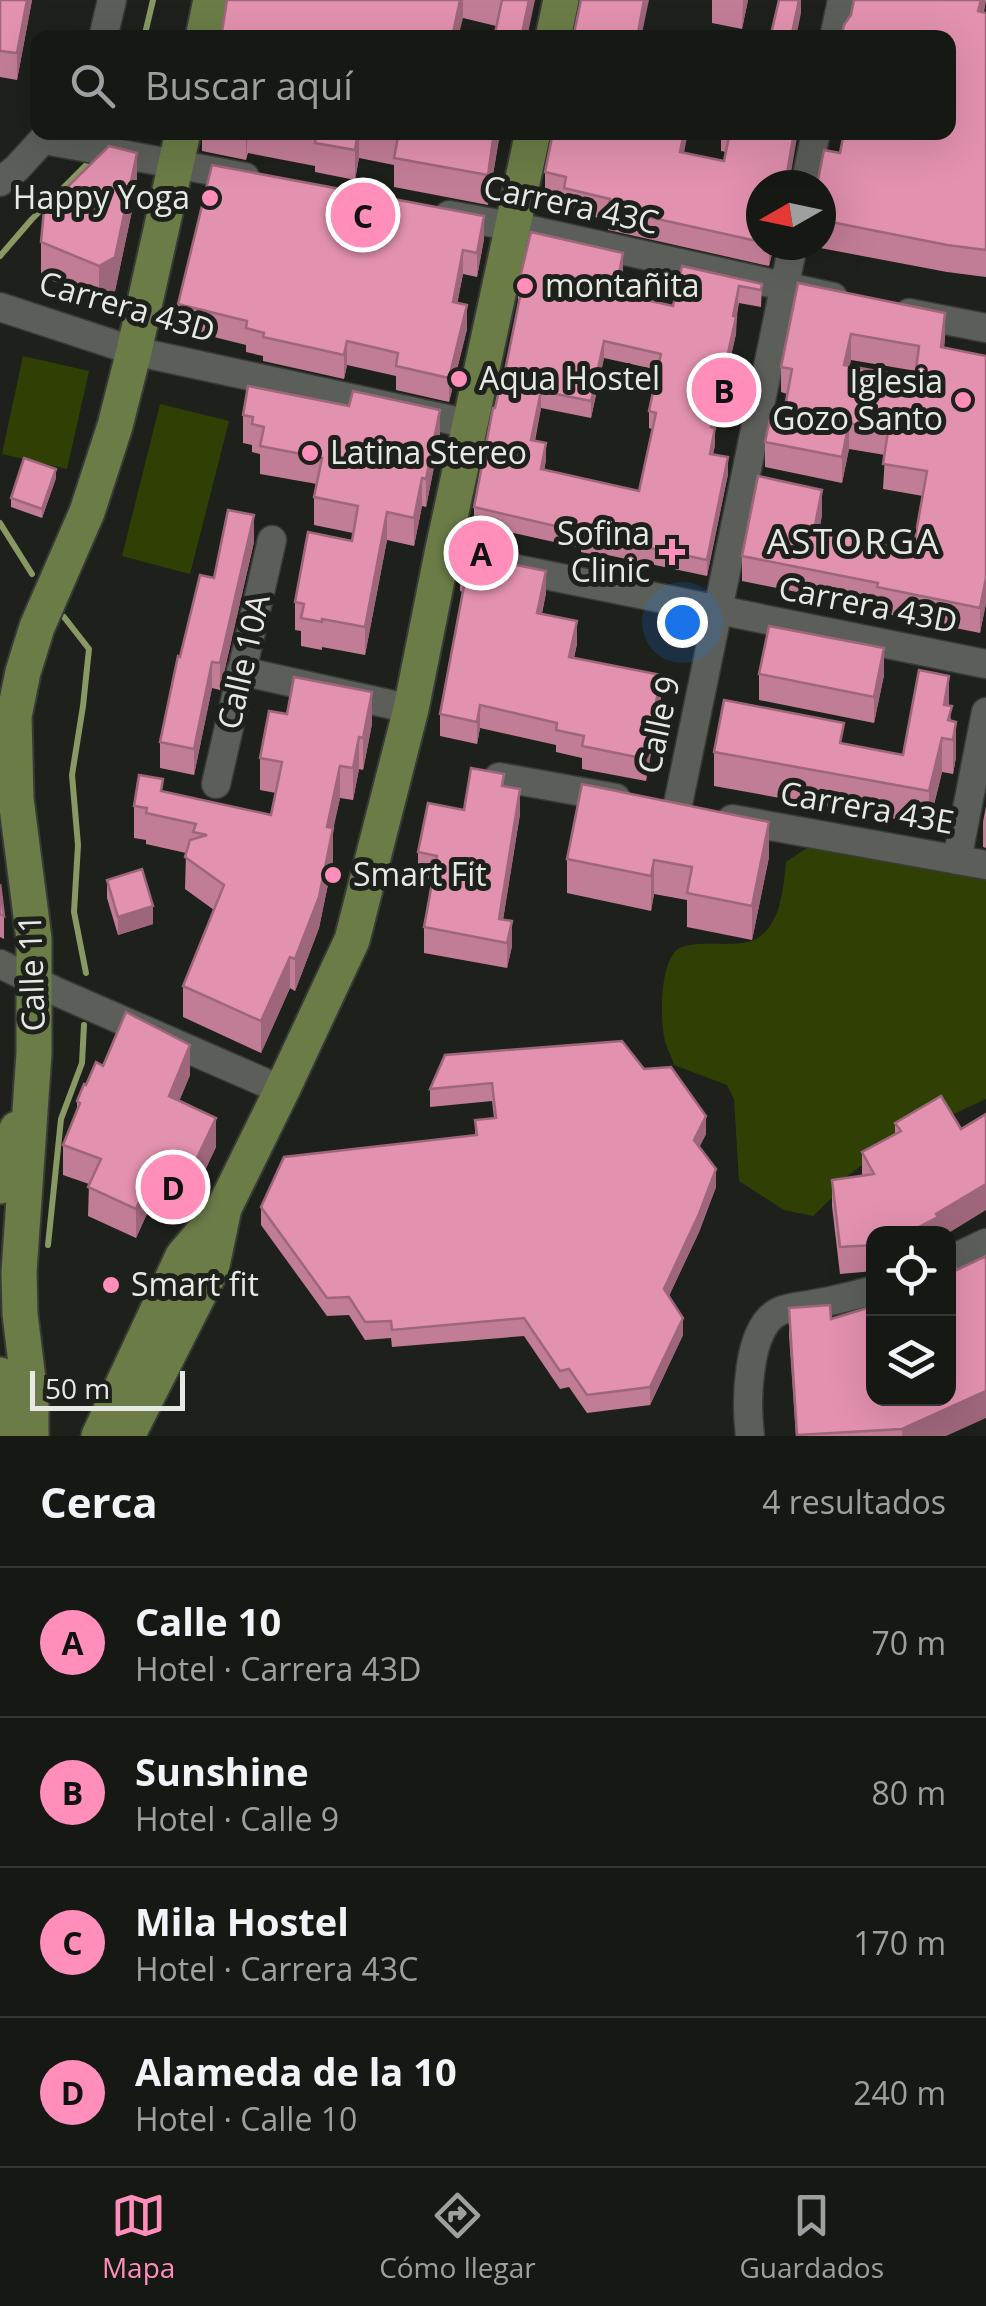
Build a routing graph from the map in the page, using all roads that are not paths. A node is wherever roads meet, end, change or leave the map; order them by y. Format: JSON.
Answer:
{"nodes":[{"id":1,"x":112,"y":0,"type":"edge"},
{"id":2,"x":212,"y":0,"type":"edge"},
{"id":3,"x":561,"y":0,"type":"edge"},
{"id":4,"x":842,"y":0,"type":"edge"},
{"id":5,"x":105,"y":30,"type":"edge"},
{"id":6,"x":205,"y":30,"type":"edge"},
{"id":7,"x":555,"y":30,"type":"edge"},
{"id":8,"x":836,"y":30,"type":"edge"},
{"id":9,"x":44,"y":140,"type":"edge"},
{"id":10,"x":531,"y":140,"type":"edge"},
{"id":11,"x":814,"y":140,"type":"edge"},
{"id":12,"x":84,"y":141,"type":"edge"},
{"id":13,"x":179,"y":148,"type":"edge"},
{"id":14,"x":808,"y":170,"type":"edge"},
{"id":15,"x":269,"y":181,"type":"edge"},
{"id":16,"x":0,"y":182,"type":"edge"},
{"id":17,"x":422,"y":210,"type":"edge"},
{"id":18,"x":514,"y":227,"type":"junction"},
{"id":19,"x":790,"y":260,"type":"edge"},
{"id":20,"x":784,"y":288,"type":"junction"},
{"id":21,"x":0,"y":308,"type":"edge"},
{"id":22,"x":986,"y":328,"type":"edge"},
{"id":23,"x":134,"y":351,"type":"junction"},
{"id":24,"x":470,"y":424,"type":"junction"},
{"id":25,"x":272,"y":540,"type":"dead end"},
{"id":26,"x":442,"y":554,"type":"junction"},
{"id":27,"x":719,"y":610,"type":"junction"},
{"id":28,"x":986,"y":664,"type":"edge"},
{"id":29,"x":242,"y":671,"type":"junction"},
{"id":30,"x":411,"y":709,"type":"junction"},
{"id":31,"x":986,"y":712,"type":"edge"},
{"id":32,"x":7,"y":715,"type":"edge"},
{"id":33,"x":499,"y":777,"type":"edge"},
{"id":34,"x":216,"y":784,"type":"dead end"},
{"id":35,"x":678,"y":809,"type":"junction"},
{"id":36,"x":957,"y":860,"type":"junction"},
{"id":37,"x":986,"y":865,"type":"edge"},
{"id":38,"x":0,"y":964,"type":"edge"},
{"id":39,"x":34,"y":981,"type":"junction"},
{"id":40,"x":32,"y":1085,"type":"junction"},
{"id":41,"x":282,"y":1090,"type":"junction"},
{"id":42,"x":0,"y":1186,"type":"edge"},
{"id":43,"x":224,"y":1208,"type":"junction"},
{"id":44,"x":986,"y":1243,"type":"edge"},
{"id":45,"x":956,"y":1257,"type":"edge"},
{"id":46,"x":866,"y":1292,"type":"edge"},
{"id":47,"x":0,"y":1374,"type":"edge"},
{"id":48,"x":8,"y":1436,"type":"edge"},
{"id":49,"x":32,"y":1436,"type":"edge"},
{"id":50,"x":99,"y":1436,"type":"edge"},
{"id":51,"x":127,"y":1436,"type":"edge"},
{"id":52,"x":750,"y":1436,"type":"edge"}],
"edges":[{"from":1,"to":5,"type":"street"},
{"from":2,"to":6,"type":"main road"},
{"from":3,"to":7,"type":"main road"},
{"from":4,"to":8,"type":"street"},
{"from":9,"to":16,"type":"street"},
{"from":10,"to":18,"type":"main road"},
{"from":11,"to":14,"type":"street"},
{"from":12,"to":13,"type":"street"},
{"from":13,"to":15,"type":"street"},
{"from":13,"to":23,"type":"main road"},
{"from":17,"to":18,"type":"street","name":"Carrera 43C"},
{"from":18,"to":20,"type":"street","name":"Carrera 43C"},
{"from":18,"to":24,"type":"main road"},
{"from":19,"to":20,"type":"street","name":"Calle 9"},
{"from":20,"to":22,"type":"street","name":"Carrera 43C"},
{"from":20,"to":27,"type":"street","name":"Calle 9"},
{"from":21,"to":23,"type":"street","name":"Carrera 43D"},
{"from":23,"to":24,"type":"street","name":"Carrera 43D"},
{"from":23,"to":32,"type":"main road","name":"Calle 11"},
{"from":24,"to":26,"type":"main road"},
{"from":25,"to":29,"type":"street","name":"Calle 10A"},
{"from":26,"to":27,"type":"street","name":"Carrera 43D"},
{"from":26,"to":30,"type":"main road"},
{"from":27,"to":28,"type":"street","name":"Carrera 43D"},
{"from":27,"to":35,"type":"street","name":"Calle 9"},
{"from":29,"to":30,"type":"street"},
{"from":29,"to":34,"type":"street","name":"Calle 10A"},
{"from":30,"to":41,"type":"main road"},
{"from":31,"to":36,"type":"street"},
{"from":32,"to":39,"type":"main road","name":"Calle 11"},
{"from":33,"to":35,"type":"street","name":"Carrera 43E"},
{"from":35,"to":36,"type":"street","name":"Carrera 43E"},
{"from":36,"to":37,"type":"street","name":"Carrera 43E"},
{"from":38,"to":39,"type":"street"},
{"from":39,"to":40,"type":"main road","name":"Calle 11"},
{"from":39,"to":41,"type":"street"},
{"from":40,"to":42,"type":"main road"},
{"from":40,"to":49,"type":"main road","name":"Calle 11"},
{"from":41,"to":43,"type":"main road"},
{"from":43,"to":50,"type":"main road"},
{"from":43,"to":51,"type":"main road"},
{"from":44,"to":45,"type":"street"},
{"from":46,"to":52,"type":"street"},
{"from":47,"to":48,"type":"main road"}]}
